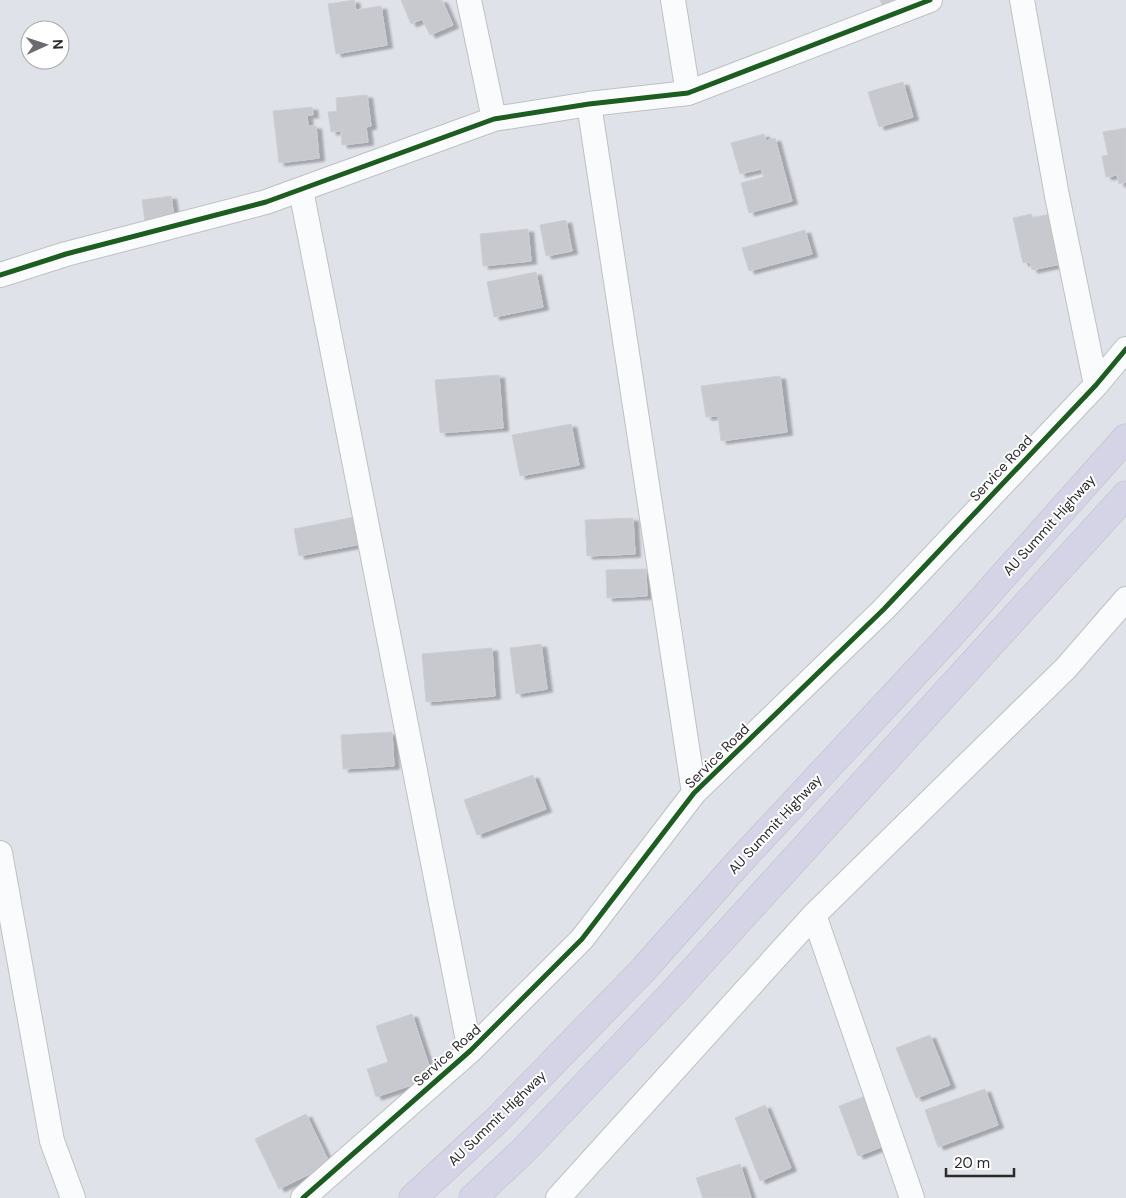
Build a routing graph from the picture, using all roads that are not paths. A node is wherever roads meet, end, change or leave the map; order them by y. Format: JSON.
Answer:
{"nodes":[{"id":1,"x":469,"y":0,"type":"edge"},
{"id":2,"x":673,"y":0,"type":"edge"},
{"id":3,"x":930,"y":0,"type":"edge"},
{"id":4,"x":1022,"y":0,"type":"edge"},
{"id":5,"x":688,"y":93,"type":"junction"},
{"id":6,"x":589,"y":104,"type":"junction"},
{"id":7,"x":494,"y":120,"type":"junction"},
{"id":8,"x":302,"y":190,"type":"junction"},
{"id":9,"x":0,"y":275,"type":"edge"},
{"id":10,"x":1126,"y":349,"type":"edge"},
{"id":11,"x":1096,"y":385,"type":"junction"},
{"id":12,"x":1126,"y":438,"type":"edge"},
{"id":13,"x":1126,"y":495,"type":"edge"},
{"id":14,"x":1126,"y":599,"type":"edge"},
{"id":15,"x":694,"y":793,"type":"junction"},
{"id":16,"x":0,"y":853,"type":"edge"},
{"id":17,"x":814,"y":915,"type":"junction"},
{"id":18,"x":470,"y":1051,"type":"junction"},
{"id":19,"x":73,"y":1198,"type":"edge"},
{"id":20,"x":303,"y":1198,"type":"edge"},
{"id":21,"x":413,"y":1198,"type":"edge"},
{"id":22,"x":473,"y":1198,"type":"edge"},
{"id":23,"x":558,"y":1198,"type":"edge"},
{"id":24,"x":912,"y":1198,"type":"edge"}],
"edges":[{"from":1,"to":7,"type":"street"},
{"from":2,"to":5,"type":"street"},
{"from":3,"to":5,"type":"street"},
{"from":4,"to":11,"type":"street"},
{"from":5,"to":6,"type":"street"},
{"from":6,"to":7,"type":"street"},
{"from":6,"to":15,"type":"street"},
{"from":7,"to":8,"type":"street"},
{"from":8,"to":9,"type":"street"},
{"from":8,"to":18,"type":"street"},
{"from":10,"to":11,"type":"street","name":"Service Road"},
{"from":11,"to":15,"type":"street","name":"Service Road"},
{"from":12,"to":21,"type":"main road","name":"AU Summit Highway"},
{"from":13,"to":22,"type":"main road"},
{"from":14,"to":17,"type":"street"},
{"from":15,"to":18,"type":"street","name":"Service Road"},
{"from":16,"to":19,"type":"street"},
{"from":17,"to":23,"type":"street"},
{"from":17,"to":24,"type":"street"},
{"from":18,"to":20,"type":"street","name":"Service Road"}]}
